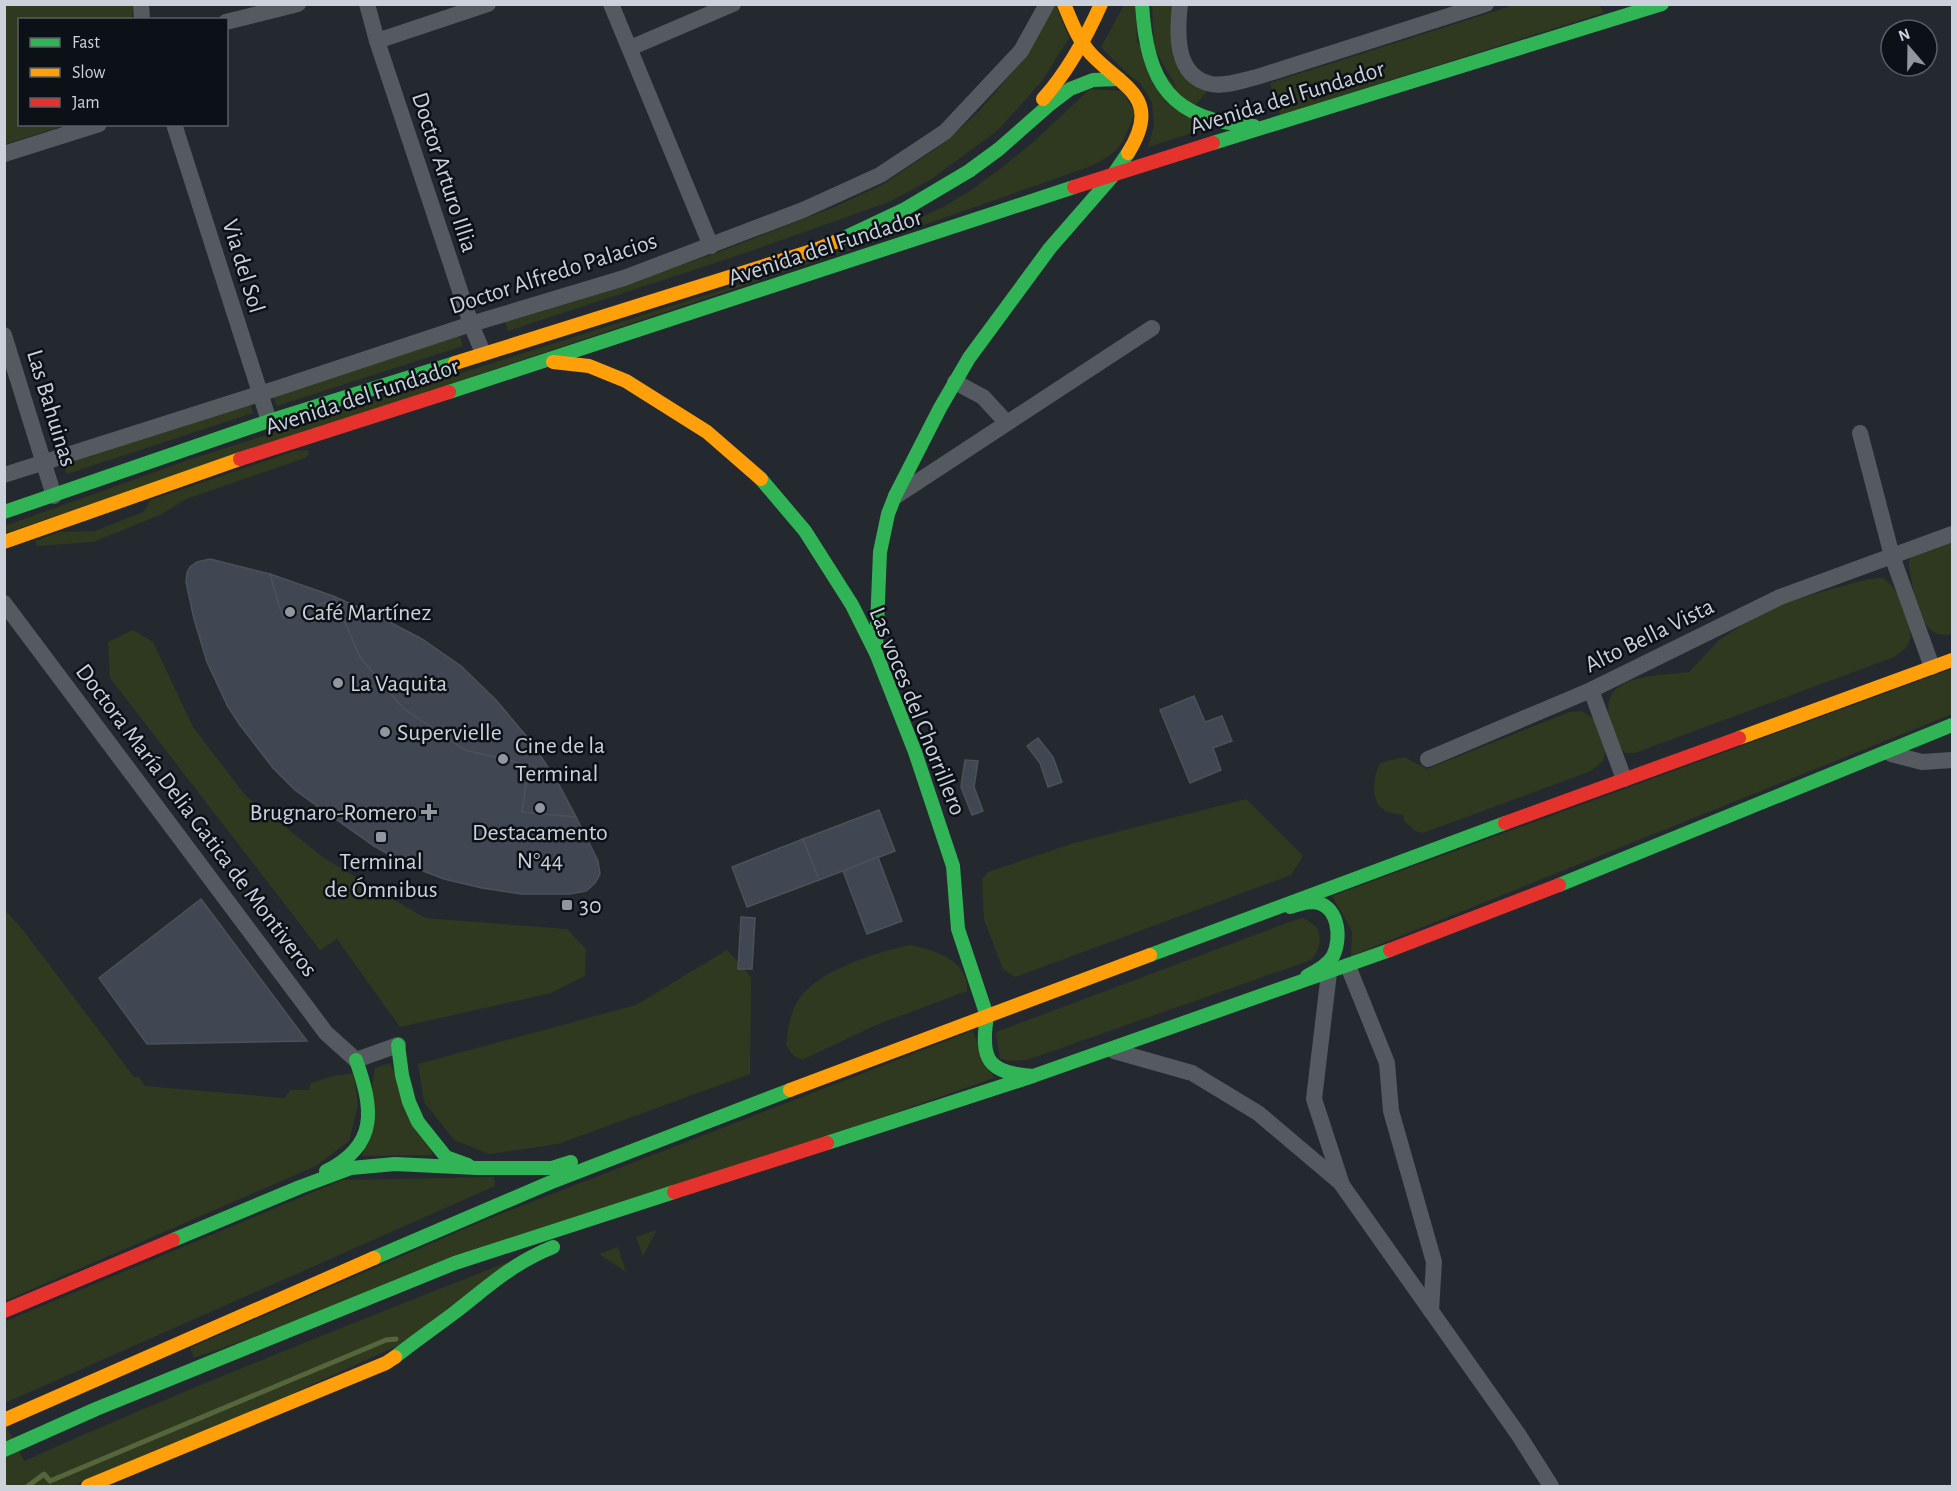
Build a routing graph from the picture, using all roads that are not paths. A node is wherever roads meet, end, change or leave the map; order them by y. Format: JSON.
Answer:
{"nodes":[{"id":1,"x":298,"y":4,"type":"edge"},
{"id":2,"x":367,"y":4,"type":"edge"},
{"id":3,"x":488,"y":4,"type":"edge"},
{"id":4,"x":611,"y":4,"type":"edge"},
{"id":5,"x":733,"y":4,"type":"edge"},
{"id":6,"x":1047,"y":4,"type":"edge"},
{"id":7,"x":1064,"y":4,"type":"edge"},
{"id":8,"x":1101,"y":4,"type":"edge"},
{"id":9,"x":1142,"y":4,"type":"edge"},
{"id":10,"x":1180,"y":4,"type":"edge"},
{"id":11,"x":1486,"y":4,"type":"edge"},
{"id":12,"x":1662,"y":4,"type":"edge"},
{"id":13,"x":1443,"y":11,"type":"edge"},
{"id":14,"x":228,"y":22,"type":"edge"},
{"id":15,"x":377,"y":41,"type":"junction"},
{"id":16,"x":1082,"y":43,"type":"junction"},
{"id":17,"x":630,"y":48,"type":"junction"},
{"id":18,"x":1119,"y":80,"type":"junction"},
{"id":19,"x":1274,"y":125,"type":"junction"},
{"id":20,"x":93,"y":126,"type":"edge"},
{"id":21,"x":175,"y":126,"type":"edge"},
{"id":22,"x":4,"y":154,"type":"edge"},
{"id":23,"x":989,"y":157,"type":"junction"},
{"id":24,"x":1112,"y":175,"type":"junction"},
{"id":25,"x":711,"y":246,"type":"junction"},
{"id":26,"x":471,"y":324,"type":"junction"},
{"id":27,"x":1152,"y":328,"type":"dead end"},
{"id":28,"x":4,"y":335,"type":"edge"},
{"id":29,"x":483,"y":353,"type":"junction"},
{"id":30,"x":547,"y":361,"type":"junction"},
{"id":31,"x":955,"y":382,"type":"junction"},
{"id":32,"x":259,"y":394,"type":"junction"},
{"id":33,"x":268,"y":421,"type":"junction"},
{"id":34,"x":1007,"y":423,"type":"junction"},
{"id":35,"x":1860,"y":432,"type":"dead end"},
{"id":36,"x":44,"y":464,"type":"junction"},
{"id":37,"x":4,"y":475,"type":"edge"},
{"id":38,"x":54,"y":496,"type":"junction"},
{"id":39,"x":895,"y":496,"type":"junction"},
{"id":40,"x":4,"y":512,"type":"edge"},
{"id":41,"x":1953,"y":534,"type":"edge"},
{"id":42,"x":4,"y":542,"type":"edge"},
{"id":43,"x":1892,"y":556,"type":"junction"},
{"id":44,"x":4,"y":603,"type":"edge"},
{"id":45,"x":876,"y":653,"type":"junction"},
{"id":46,"x":1953,"y":660,"type":"edge"},
{"id":47,"x":1932,"y":667,"type":"junction"},
{"id":48,"x":1591,"y":690,"type":"junction"},
{"id":49,"x":1953,"y":725,"type":"edge"},
{"id":50,"x":1884,"y":753,"type":"junction"},
{"id":51,"x":1428,"y":759,"type":"dead end"},
{"id":52,"x":1953,"y":760,"type":"edge"},
{"id":53,"x":1623,"y":779,"type":"junction"},
{"id":54,"x":1269,"y":911,"type":"junction"},
{"id":55,"x":1348,"y":966,"type":"junction"},
{"id":56,"x":1329,"y":973,"type":"junction"},
{"id":57,"x":1277,"y":991,"type":"junction"},
{"id":58,"x":987,"y":1016,"type":"junction"},
{"id":59,"x":398,"y":1045,"type":"joint"},
{"id":60,"x":1108,"y":1050,"type":"junction"},
{"id":61,"x":356,"y":1060,"type":"junction"},
{"id":62,"x":1033,"y":1076,"type":"junction"},
{"id":63,"x":730,"y":1113,"type":"junction"},
{"id":64,"x":806,"y":1150,"type":"junction"},
{"id":65,"x":477,"y":1168,"type":"junction"},
{"id":66,"x":1342,"y":1185,"type":"junction"},
{"id":67,"x":300,"y":1187,"type":"junction"},
{"id":68,"x":4,"y":1311,"type":"edge"},
{"id":69,"x":1431,"y":1311,"type":"junction"},
{"id":70,"x":5,"y":1420,"type":"edge"},
{"id":71,"x":9,"y":1448,"type":"edge"},
{"id":72,"x":88,"y":1486,"type":"edge"},
{"id":73,"x":1551,"y":1486,"type":"edge"}],
"edges":[{"from":1,"to":14,"type":"street"},
{"from":2,"to":15,"type":"street","name":"Doctor Arturo Illia"},
{"from":3,"to":15,"type":"street"},
{"from":4,"to":17,"type":"street"},
{"from":5,"to":17,"type":"street"},
{"from":6,"to":25,"type":"street","name":"Doctor Alfredo Palacios"},
{"from":7,"to":16,"type":"main road"},
{"from":8,"to":16,"type":"main road"},
{"from":9,"to":19,"type":"main road"},
{"from":10,"to":13,"type":"street"},
{"from":11,"to":13,"type":"street"},
{"from":12,"to":19,"type":"main road","name":"Avenida del Fundador"},
{"from":15,"to":26,"type":"street","name":"Doctor Arturo Illia"},
{"from":16,"to":18,"type":"main road"},
{"from":16,"to":23,"type":"main road"},
{"from":17,"to":25,"type":"street"},
{"from":18,"to":23,"type":"main road"},
{"from":18,"to":24,"type":"main road"},
{"from":19,"to":24,"type":"main road","name":"Avenida del Fundador"},
{"from":20,"to":22,"type":"street"},
{"from":21,"to":32,"type":"street","name":"Via del Sol"},
{"from":23,"to":29,"type":"main road","name":"Avenida del Fundador"},
{"from":24,"to":30,"type":"main road","name":"Avenida del Fundador"},
{"from":24,"to":31,"type":"main road"},
{"from":25,"to":26,"type":"street","name":"Doctor Alfredo Palacios"},
{"from":26,"to":29,"type":"street","name":"Doctor Arturo Illia"},
{"from":26,"to":32,"type":"street","name":"Doctor Alfredo Palacios"},
{"from":27,"to":34,"type":"street"},
{"from":28,"to":36,"type":"street","name":"Las Bahuinas"},
{"from":29,"to":33,"type":"main road","name":"Avenida del Fundador"},
{"from":30,"to":42,"type":"main road","name":"Avenida del Fundador"},
{"from":30,"to":45,"type":"main road","name":"Las voces del Chorrillero"},
{"from":31,"to":34,"type":"street"},
{"from":31,"to":39,"type":"main road"},
{"from":32,"to":33,"type":"street","name":"Via del Sol"},
{"from":32,"to":36,"type":"street","name":"Doctor Alfredo Palacios"},
{"from":33,"to":38,"type":"main road","name":"Avenida del Fundador"},
{"from":34,"to":39,"type":"street"},
{"from":35,"to":43,"type":"street"},
{"from":36,"to":37,"type":"street","name":"Doctor Alfredo Palacios"},
{"from":36,"to":38,"type":"street","name":"Las Bahuinas"},
{"from":38,"to":40,"type":"main road","name":"Avenida del Fundador"},
{"from":39,"to":45,"type":"main road"},
{"from":41,"to":43,"type":"street","name":"Alto Bella Vista"},
{"from":43,"to":47,"type":"street"},
{"from":43,"to":48,"type":"street","name":"Alto Bella Vista"},
{"from":44,"to":61,"type":"street","name":"Doctora María Delia Gatica de Montiveros"},
{"from":45,"to":58,"type":"main road","name":"Las voces del Chorrillero"},
{"from":46,"to":47,"type":"main road"},
{"from":47,"to":53,"type":"main road"},
{"from":48,"to":51,"type":"street","name":"Alto Bella Vista"},
{"from":48,"to":53,"type":"street"},
{"from":49,"to":50,"type":"main road"},
{"from":50,"to":52,"type":"street"},
{"from":50,"to":55,"type":"main road"},
{"from":53,"to":54,"type":"main road"},
{"from":54,"to":57,"type":"main road"},
{"from":54,"to":58,"type":"main road"},
{"from":55,"to":56,"type":"main road"},
{"from":55,"to":69,"type":"street"},
{"from":56,"to":57,"type":"main road"},
{"from":56,"to":66,"type":"street"},
{"from":57,"to":60,"type":"main road"},
{"from":58,"to":62,"type":"main road"},
{"from":58,"to":63,"type":"main road"},
{"from":59,"to":61,"type":"street"},
{"from":59,"to":65,"type":"main road"},
{"from":60,"to":62,"type":"main road"},
{"from":60,"to":66,"type":"street"},
{"from":61,"to":67,"type":"main road"},
{"from":62,"to":64,"type":"main road"},
{"from":63,"to":65,"type":"main road"},
{"from":63,"to":70,"type":"main road"},
{"from":64,"to":71,"type":"main road"},
{"from":64,"to":72,"type":"main road"},
{"from":65,"to":67,"type":"main road"},
{"from":66,"to":69,"type":"street"},
{"from":67,"to":68,"type":"main road"},
{"from":69,"to":73,"type":"street"}]}
